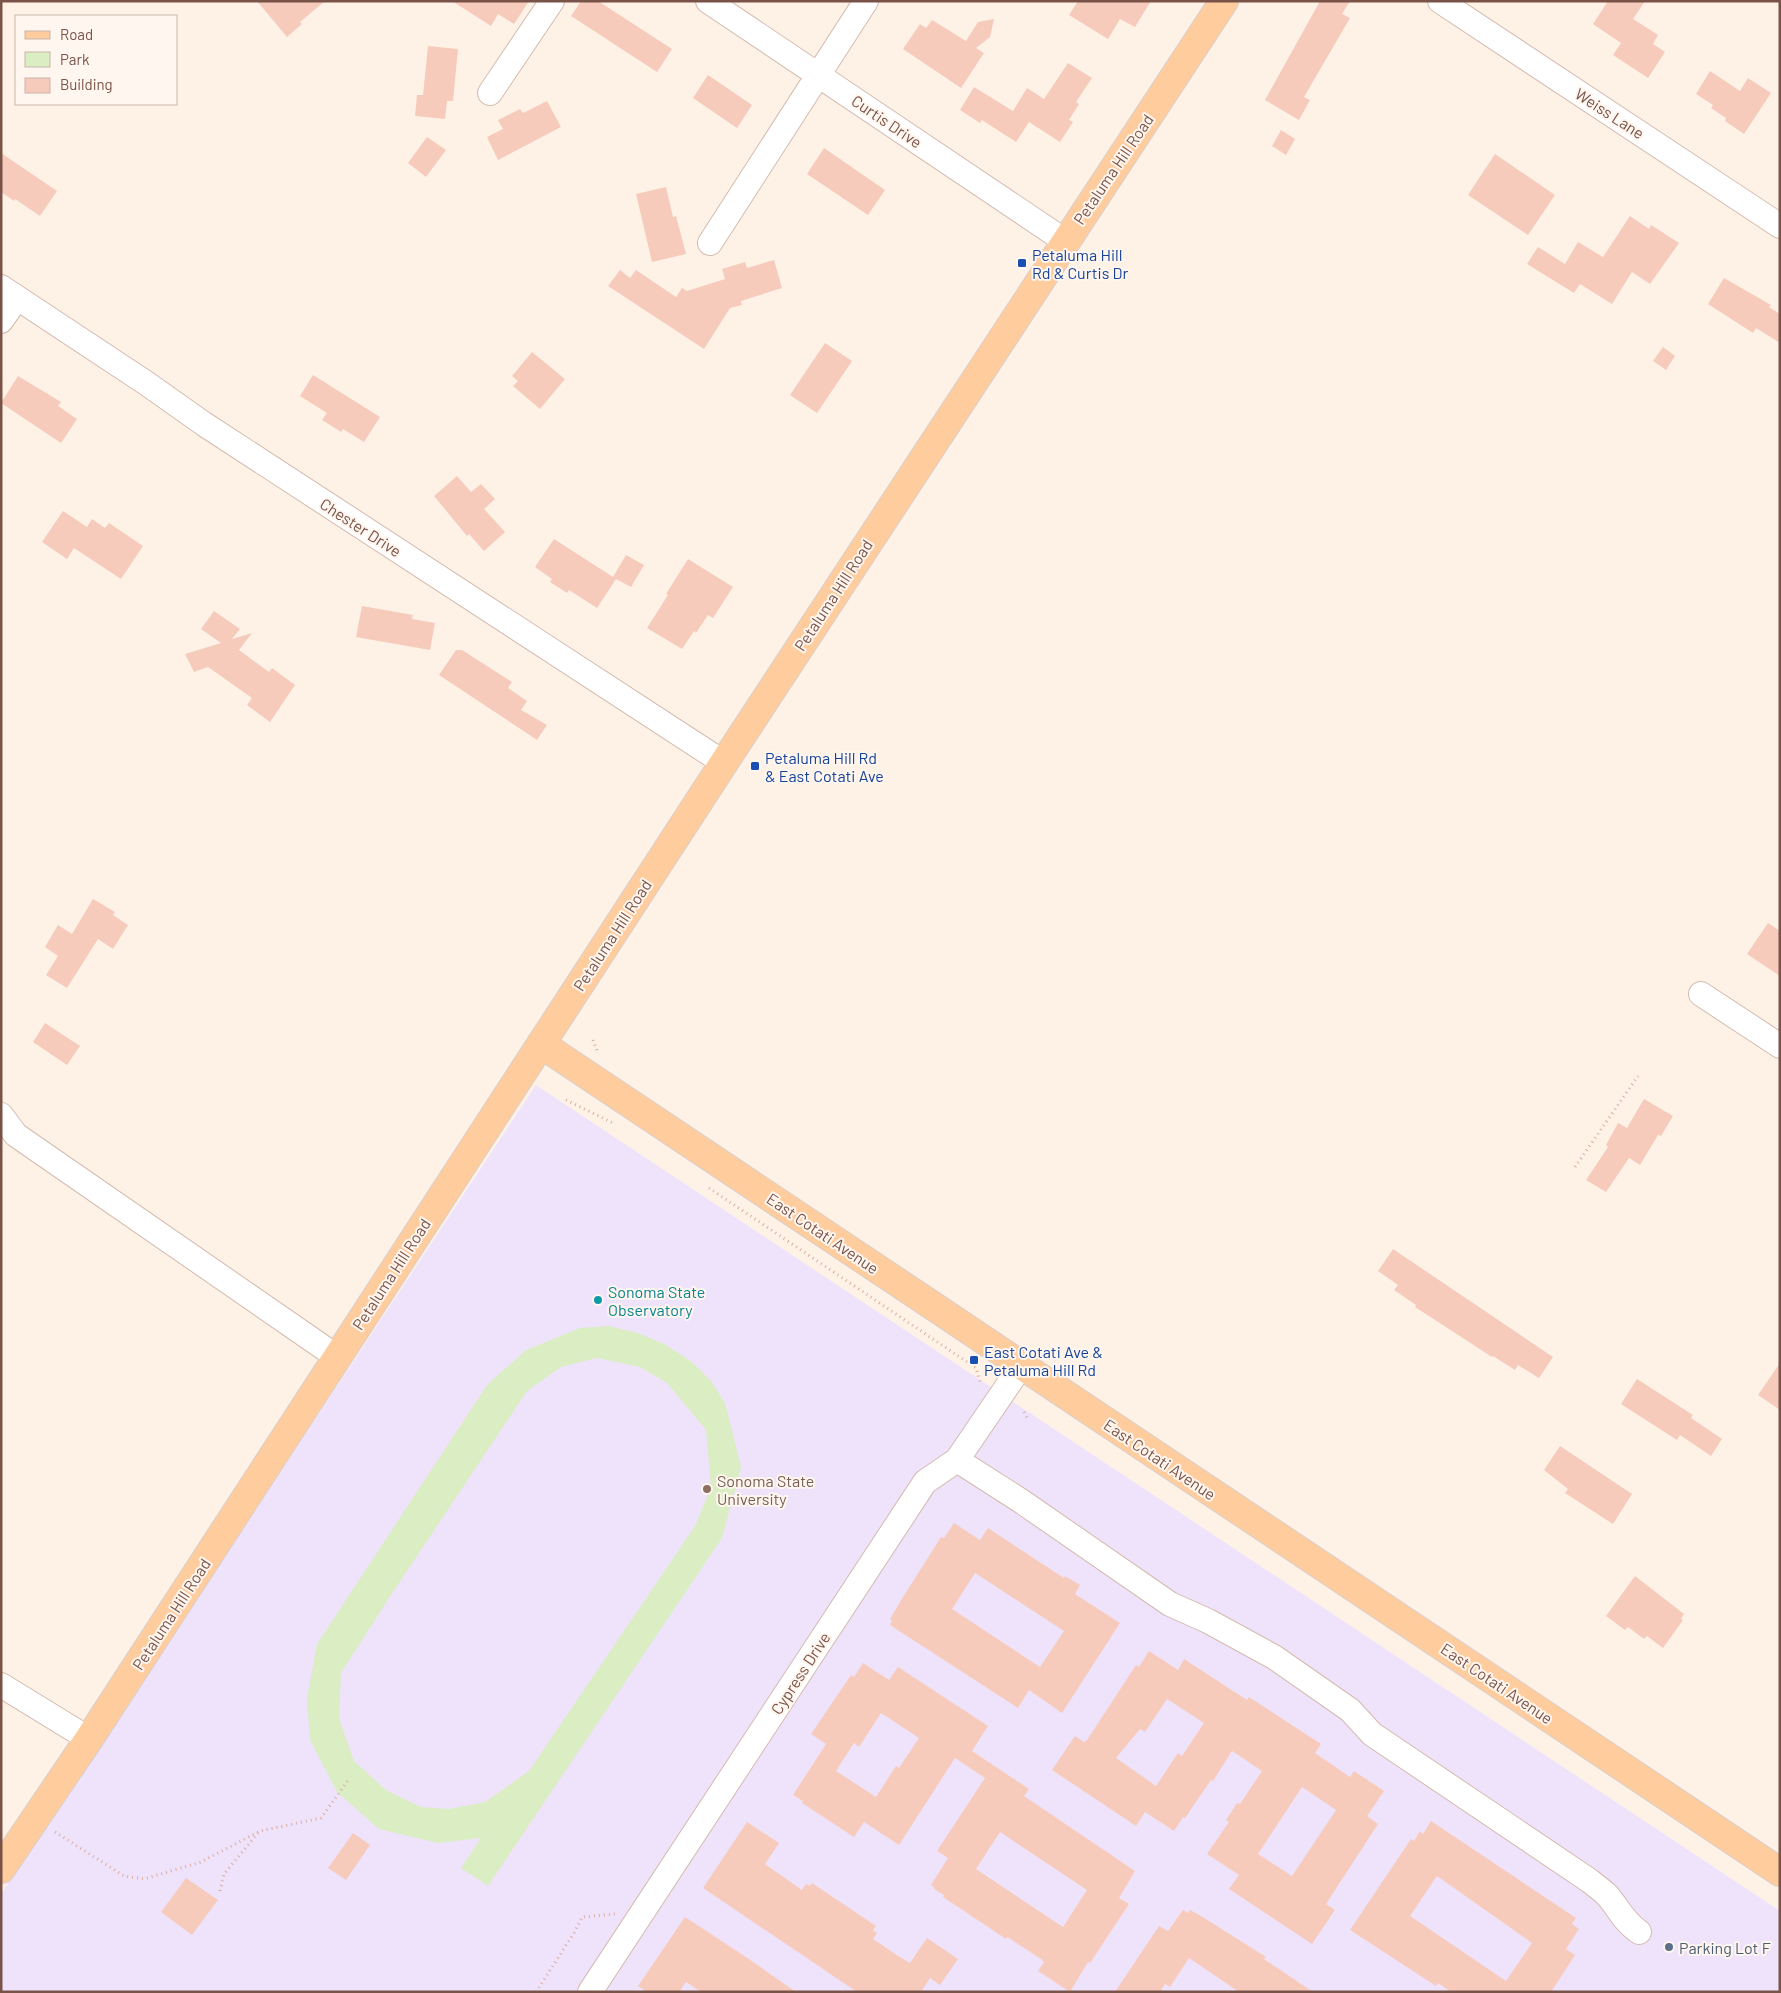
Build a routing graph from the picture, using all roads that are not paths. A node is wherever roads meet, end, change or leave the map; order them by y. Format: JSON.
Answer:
{"nodes":[{"id":1,"x":552,"y":1,"type":"edge"},
{"id":2,"x":708,"y":1,"type":"edge"},
{"id":3,"x":866,"y":1,"type":"edge"},
{"id":4,"x":1224,"y":1,"type":"edge"},
{"id":5,"x":1440,"y":1,"type":"edge"},
{"id":6,"x":818,"y":75,"type":"junction"},
{"id":7,"x":490,"y":93,"type":"dead end"},
{"id":8,"x":1780,"y":226,"type":"edge"},
{"id":9,"x":1065,"y":240,"type":"junction"},
{"id":10,"x":710,"y":243,"type":"dead end"},
{"id":11,"x":9,"y":293,"type":"edge"},
{"id":12,"x":1,"y":321,"type":"edge"},
{"id":13,"x":724,"y":763,"type":"junction"},
{"id":14,"x":1702,"y":994,"type":"dead end"},
{"id":15,"x":541,"y":1044,"type":"junction"},
{"id":16,"x":1780,"y":1046,"type":"edge"},
{"id":17,"x":1,"y":1114,"type":"edge"},
{"id":18,"x":337,"y":1357,"type":"junction"},
{"id":19,"x":1021,"y":1366,"type":"junction"},
{"id":20,"x":957,"y":1460,"type":"junction"},
{"id":21,"x":1,"y":1685,"type":"edge"},
{"id":22,"x":89,"y":1740,"type":"junction"},
{"id":23,"x":1,"y":1869,"type":"edge"},
{"id":24,"x":1780,"y":1872,"type":"edge"},
{"id":25,"x":1639,"y":1932,"type":"dead end"},
{"id":26,"x":590,"y":1992,"type":"edge"}],
"edges":[{"from":1,"to":7,"type":"street"},
{"from":2,"to":6,"type":"street","name":"Curtis Drive"},
{"from":3,"to":6,"type":"street"},
{"from":4,"to":9,"type":"main road","name":"Petaluma Hill Road"},
{"from":5,"to":8,"type":"street","name":"Weiss Lane"},
{"from":6,"to":9,"type":"street","name":"Curtis Drive"},
{"from":6,"to":10,"type":"street"},
{"from":9,"to":13,"type":"main road","name":"Petaluma Hill Road"},
{"from":11,"to":12,"type":"street"},
{"from":11,"to":13,"type":"street","name":"Chester Drive"},
{"from":13,"to":15,"type":"main road","name":"Petaluma Hill Road"},
{"from":14,"to":16,"type":"street"},
{"from":15,"to":18,"type":"main road","name":"Petaluma Hill Road"},
{"from":15,"to":19,"type":"main road","name":"East Cotati Avenue"},
{"from":17,"to":18,"type":"street"},
{"from":18,"to":22,"type":"main road","name":"Petaluma Hill Road"},
{"from":19,"to":20,"type":"street","name":"Cypress Drive"},
{"from":19,"to":24,"type":"main road","name":"East Cotati Avenue"},
{"from":20,"to":25,"type":"street"},
{"from":20,"to":26,"type":"street","name":"Cypress Drive"},
{"from":21,"to":22,"type":"street"},
{"from":22,"to":23,"type":"main road","name":"Petaluma Hill Road"}]}
